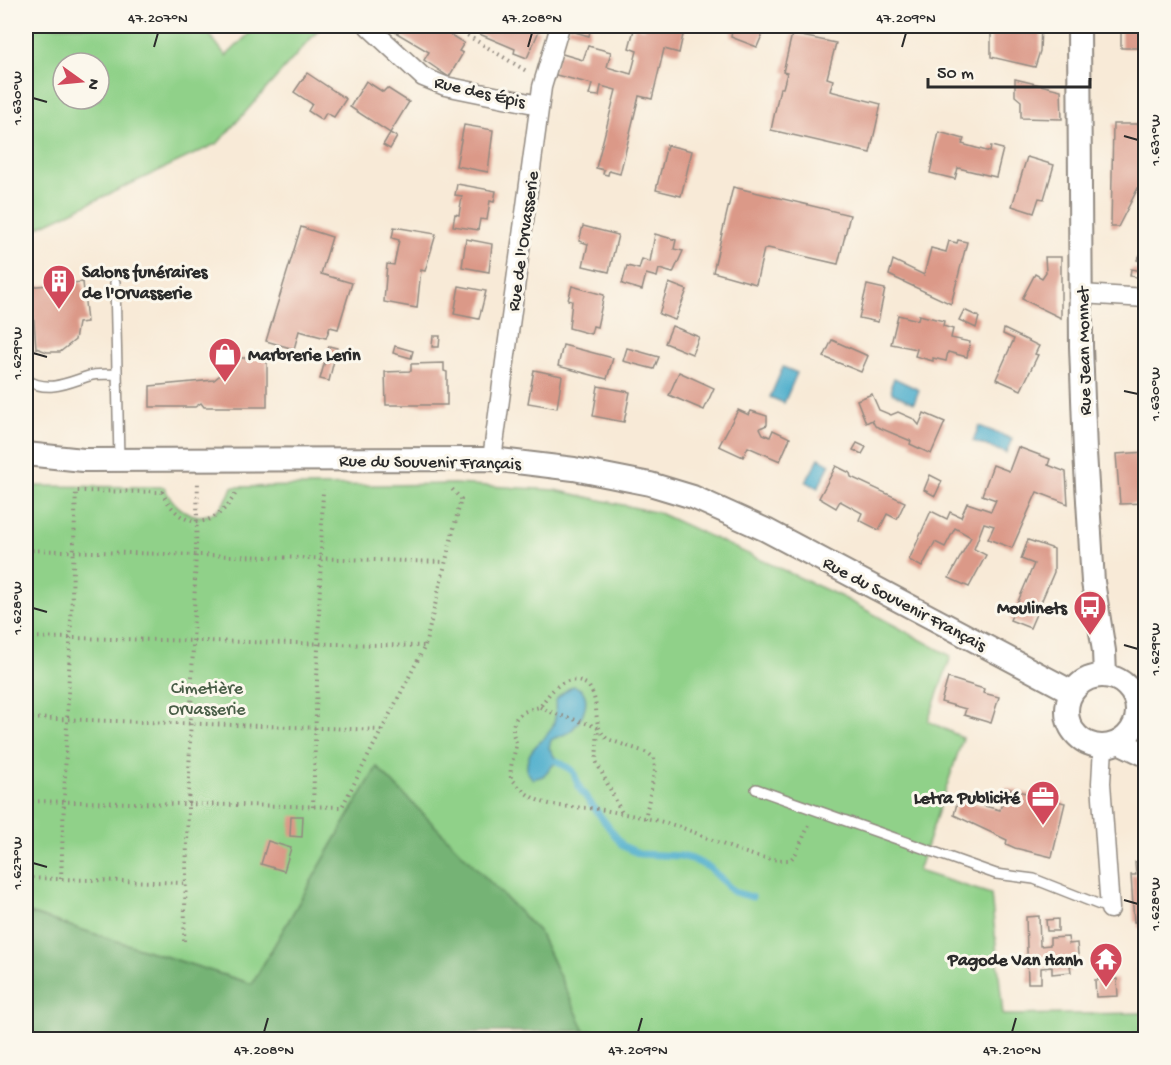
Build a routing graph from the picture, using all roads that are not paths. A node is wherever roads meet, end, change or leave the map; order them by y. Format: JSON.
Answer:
{"nodes":[{"id":1,"x":368,"y":26,"type":"edge"},
{"id":2,"x":560,"y":26,"type":"edge"},
{"id":3,"x":1079,"y":26,"type":"edge"},
{"id":4,"x":539,"y":105,"type":"junction"},
{"id":5,"x":115,"y":282,"type":"dead end"},
{"id":6,"x":1081,"y":294,"type":"junction"},
{"id":7,"x":1146,"y":298,"type":"edge"},
{"id":8,"x":117,"y":374,"type":"junction"},
{"id":9,"x":26,"y":380,"type":"edge"},
{"id":10,"x":26,"y":454,"type":"edge"},
{"id":11,"x":492,"y":459,"type":"junction"},
{"id":12,"x":119,"y":460,"type":"junction"},
{"id":13,"x":1105,"y":675,"type":"junction"},
{"id":14,"x":1072,"y":692,"type":"junction"},
{"id":15,"x":1142,"y":718,"type":"edge"},
{"id":16,"x":1111,"y":745,"type":"junction"},
{"id":17,"x":1146,"y":755,"type":"edge"},
{"id":18,"x":756,"y":789,"type":"dead end"},
{"id":19,"x":1110,"y":909,"type":"joint"}],
"edges":[{"from":1,"to":4,"type":"street","name":"Rue des Épis"},
{"from":2,"to":4,"type":"street","name":"Rue de l'Orvasserie"},
{"from":3,"to":6,"type":"street","name":"Rue Jean Monnet"},
{"from":4,"to":11,"type":"street","name":"Rue de l'Orvasserie"},
{"from":5,"to":8,"type":"lane"},
{"from":6,"to":7,"type":"street"},
{"from":6,"to":13,"type":"street","name":"Rue Jean Monnet"},
{"from":8,"to":9,"type":"lane"},
{"from":8,"to":12,"type":"lane"},
{"from":10,"to":12,"type":"street","name":"Rue du Souvenir Français"},
{"from":11,"to":12,"type":"street","name":"Rue du Souvenir Français"},
{"from":11,"to":14,"type":"street","name":"Rue du Souvenir Français"},
{"from":13,"to":14,"type":"street"},
{"from":13,"to":15,"type":"street"},
{"from":14,"to":16,"type":"street"},
{"from":15,"to":16,"type":"street"},
{"from":16,"to":17,"type":"street"},
{"from":16,"to":19,"type":"street"},
{"from":18,"to":19,"type":"lane"}]}
